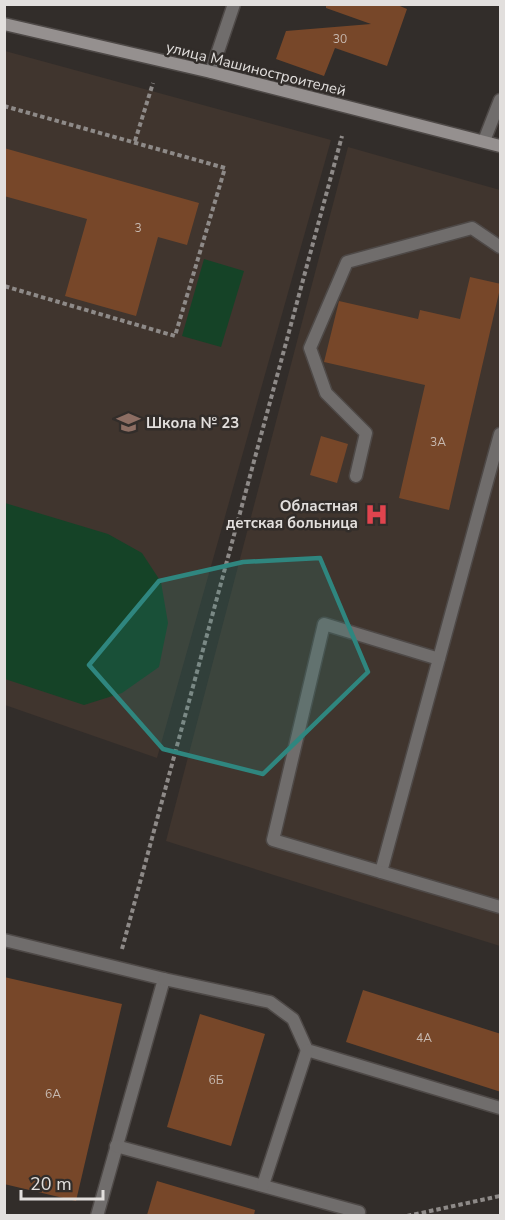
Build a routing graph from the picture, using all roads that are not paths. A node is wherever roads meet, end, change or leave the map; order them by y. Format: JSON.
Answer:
{"nodes":[{"id":1,"x":234,"y":4,"type":"edge"},
{"id":2,"x":4,"y":24,"type":"edge"},
{"id":3,"x":211,"y":72,"type":"junction"},
{"id":4,"x":501,"y":100,"type":"edge"},
{"id":5,"x":484,"y":141,"type":"junction"},
{"id":6,"x":501,"y":146,"type":"edge"},
{"id":7,"x":501,"y":247,"type":"edge"},
{"id":8,"x":501,"y":434,"type":"edge"},
{"id":9,"x":356,"y":476,"type":"dead end"},
{"id":10,"x":439,"y":659,"type":"junction"},
{"id":11,"x":381,"y":872,"type":"junction"},
{"id":12,"x":501,"y":907,"type":"edge"},
{"id":13,"x":4,"y":940,"type":"edge"},
{"id":14,"x":164,"y":979,"type":"junction"},
{"id":15,"x":307,"y":1050,"type":"junction"},
{"id":16,"x":501,"y":1108,"type":"edge"},
{"id":17,"x":116,"y":1146,"type":"junction"},
{"id":18,"x":263,"y":1185,"type":"junction"},
{"id":19,"x":97,"y":1215,"type":"edge"},
{"id":20,"x":358,"y":1215,"type":"edge"}],
"edges":[{"from":1,"to":3,"type":"street"},
{"from":2,"to":3,"type":"street","name":"улица Машиностроителей"},
{"from":3,"to":5,"type":"street","name":"улица Машиностроителей"},
{"from":4,"to":5,"type":"street"},
{"from":5,"to":6,"type":"street","name":"улица Машиностроителей"},
{"from":7,"to":9,"type":"street"},
{"from":8,"to":10,"type":"street"},
{"from":10,"to":11,"type":"street"},
{"from":10,"to":11,"type":"street"},
{"from":11,"to":12,"type":"street"},
{"from":13,"to":14,"type":"street"},
{"from":14,"to":15,"type":"street"},
{"from":14,"to":17,"type":"street"},
{"from":15,"to":16,"type":"street"},
{"from":15,"to":18,"type":"street"},
{"from":17,"to":18,"type":"street"},
{"from":17,"to":19,"type":"street"},
{"from":18,"to":20,"type":"street"}]}
